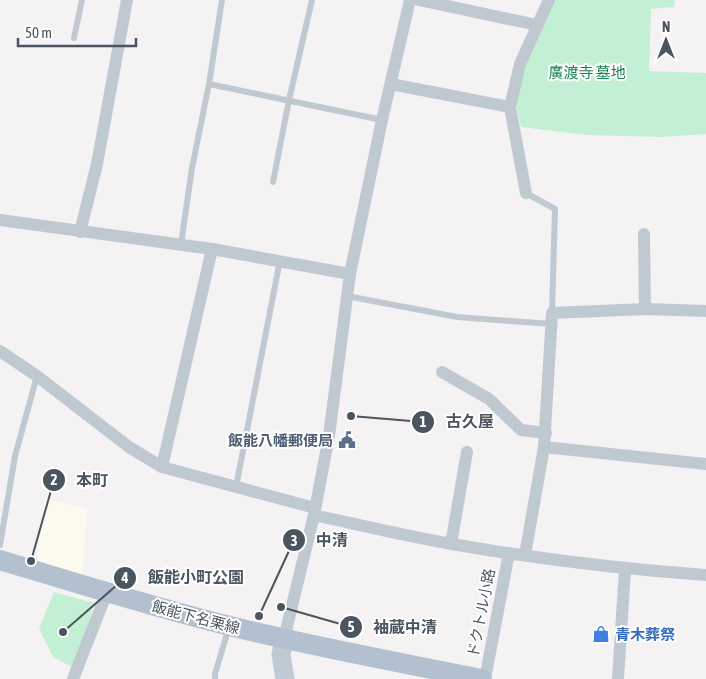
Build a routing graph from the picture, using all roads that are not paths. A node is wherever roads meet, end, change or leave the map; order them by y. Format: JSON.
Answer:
{"nodes":[{"id":1,"x":82,"y":0,"type":"edge"},
{"id":2,"x":127,"y":0,"type":"edge"},
{"id":3,"x":222,"y":0,"type":"edge"},
{"id":4,"x":312,"y":0,"type":"edge"},
{"id":5,"x":410,"y":0,"type":"edge"},
{"id":6,"x":419,"y":0,"type":"edge"},
{"id":7,"x":549,"y":0,"type":"edge"},
{"id":8,"x":537,"y":25,"type":"junction"},
{"id":9,"x":74,"y":38,"type":"dead end"},
{"id":10,"x":209,"y":84,"type":"junction"},
{"id":11,"x":391,"y":84,"type":"junction"},
{"id":12,"x":289,"y":100,"type":"junction"},
{"id":13,"x":510,"y":107,"type":"junction"},
{"id":14,"x":382,"y":120,"type":"junction"},
{"id":15,"x":273,"y":182,"type":"dead end"},
{"id":16,"x":526,"y":193,"type":"joint"},
{"id":17,"x":0,"y":220,"type":"edge"},
{"id":18,"x":80,"y":232,"type":"junction"},
{"id":19,"x":644,"y":234,"type":"dead end"},
{"id":20,"x":181,"y":244,"type":"junction"},
{"id":21,"x":212,"y":249,"type":"junction"},
{"id":22,"x":280,"y":260,"type":"junction"},
{"id":23,"x":350,"y":274,"type":"junction"},
{"id":24,"x":347,"y":296,"type":"junction"},
{"id":25,"x":645,"y":309,"type":"junction"},
{"id":26,"x":706,"y":311,"type":"edge"},
{"id":27,"x":552,"y":319,"type":"junction"},
{"id":28,"x":0,"y":351,"type":"edge"},
{"id":29,"x":442,"y":372,"type":"dead end"},
{"id":30,"x":37,"y":376,"type":"junction"},
{"id":31,"x":546,"y":433,"type":"junction"},
{"id":32,"x":544,"y":447,"type":"junction"},
{"id":33,"x":467,"y":452,"type":"dead end"},
{"id":34,"x":706,"y":464,"type":"edge"},
{"id":35,"x":162,"y":467,"type":"junction"},
{"id":36,"x":236,"y":487,"type":"junction"},
{"id":37,"x":314,"y":511,"type":"junction"},
{"id":38,"x":0,"y":544,"type":"edge"},
{"id":39,"x":451,"y":544,"type":"junction"},
{"id":40,"x":509,"y":553,"type":"junction"},
{"id":41,"x":525,"y":556,"type":"junction"},
{"id":42,"x":0,"y":560,"type":"edge"},
{"id":43,"x":625,"y":569,"type":"junction"},
{"id":44,"x":706,"y":575,"type":"edge"},
{"id":45,"x":107,"y":592,"type":"junction"},
{"id":46,"x":229,"y":626,"type":"junction"},
{"id":47,"x":284,"y":639,"type":"junction"},
{"id":48,"x":73,"y":679,"type":"edge"},
{"id":49,"x":215,"y":679,"type":"edge"},
{"id":50,"x":285,"y":679,"type":"edge"},
{"id":51,"x":484,"y":679,"type":"edge"},
{"id":52,"x":618,"y":679,"type":"edge"}],
"edges":[{"from":1,"to":9,"type":"lane"},
{"from":2,"to":18,"type":"street"},
{"from":3,"to":10,"type":"lane"},
{"from":4,"to":12,"type":"lane"},
{"from":5,"to":11,"type":"street"},
{"from":6,"to":8,"type":"street"},
{"from":7,"to":8,"type":"street"},
{"from":8,"to":13,"type":"street"},
{"from":10,"to":12,"type":"lane"},
{"from":10,"to":20,"type":"lane"},
{"from":11,"to":13,"type":"street"},
{"from":11,"to":14,"type":"street"},
{"from":12,"to":14,"type":"lane"},
{"from":12,"to":15,"type":"lane"},
{"from":13,"to":16,"type":"street"},
{"from":14,"to":23,"type":"street"},
{"from":16,"to":27,"type":"lane"},
{"from":17,"to":18,"type":"street"},
{"from":18,"to":20,"type":"street"},
{"from":19,"to":25,"type":"street"},
{"from":20,"to":21,"type":"street"},
{"from":21,"to":22,"type":"street"},
{"from":21,"to":35,"type":"street"},
{"from":22,"to":23,"type":"street"},
{"from":22,"to":36,"type":"lane"},
{"from":23,"to":24,"type":"street"},
{"from":24,"to":27,"type":"lane"},
{"from":24,"to":37,"type":"street"},
{"from":25,"to":26,"type":"street"},
{"from":25,"to":27,"type":"street"},
{"from":27,"to":31,"type":"street"},
{"from":28,"to":30,"type":"street"},
{"from":29,"to":31,"type":"street"},
{"from":30,"to":35,"type":"street"},
{"from":30,"to":38,"type":"lane"},
{"from":31,"to":32,"type":"street"},
{"from":32,"to":34,"type":"street"},
{"from":32,"to":41,"type":"street"},
{"from":33,"to":39,"type":"street"},
{"from":35,"to":36,"type":"street"},
{"from":36,"to":37,"type":"street"},
{"from":37,"to":39,"type":"street"},
{"from":37,"to":47,"type":"street"},
{"from":39,"to":40,"type":"street"},
{"from":40,"to":41,"type":"street"},
{"from":40,"to":51,"type":"street","name":"ドクトル小路"},
{"from":41,"to":43,"type":"street"},
{"from":42,"to":45,"type":"main road","name":"飯能下名栗線"},
{"from":43,"to":44,"type":"street"},
{"from":43,"to":52,"type":"street"},
{"from":45,"to":46,"type":"main road","name":"飯能下名栗線"},
{"from":45,"to":48,"type":"street"},
{"from":46,"to":47,"type":"main road","name":"飯能下名栗線"},
{"from":46,"to":49,"type":"lane"},
{"from":47,"to":50,"type":"main road"},
{"from":47,"to":51,"type":"main road","name":"飯能下名栗線"}]}
